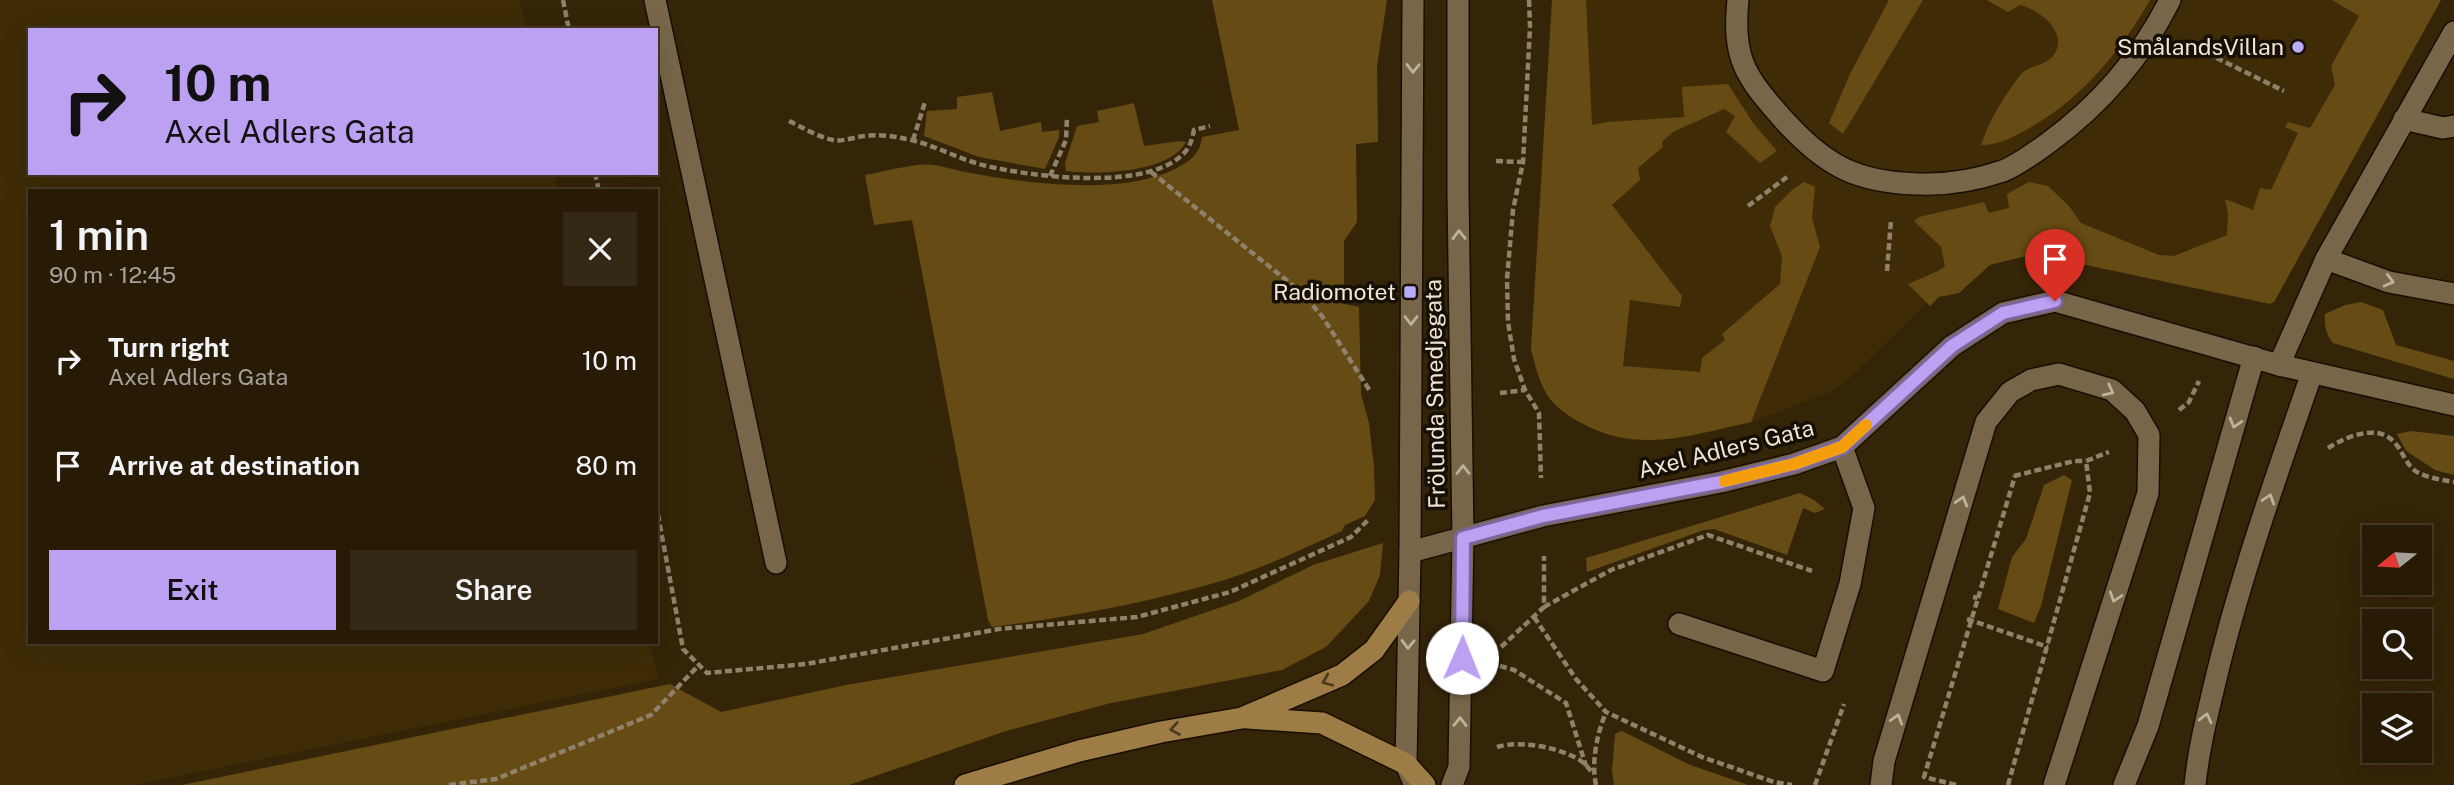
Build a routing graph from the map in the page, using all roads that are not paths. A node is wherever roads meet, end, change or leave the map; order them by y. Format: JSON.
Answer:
{"nodes":[{"id":1,"x":655,"y":0,"type":"edge"},
{"id":2,"x":1413,"y":0,"type":"edge"},
{"id":3,"x":1458,"y":0,"type":"edge"},
{"id":4,"x":1738,"y":0,"type":"edge"},
{"id":5,"x":2170,"y":0,"type":"edge"},
{"id":6,"x":2454,"y":32,"type":"edge"},
{"id":7,"x":2404,"y":119,"type":"junction"},
{"id":8,"x":2454,"y":126,"type":"edge"},
{"id":9,"x":2326,"y":259,"type":"junction"},
{"id":10,"x":2454,"y":294,"type":"edge"},
{"id":11,"x":2254,"y":358,"type":"junction"},
{"id":12,"x":2279,"y":365,"type":"junction"},
{"id":13,"x":2312,"y":373,"type":"junction"},
{"id":14,"x":2454,"y":405,"type":"edge"},
{"id":15,"x":1842,"y":447,"type":"junction"},
{"id":16,"x":1463,"y":538,"type":"junction"},
{"id":17,"x":1410,"y":552,"type":"junction"},
{"id":18,"x":776,"y":563,"type":"dead end"},
{"id":19,"x":1409,"y":601,"type":"junction"},
{"id":20,"x":1679,"y":624,"type":"dead end"},
{"id":21,"x":1242,"y":718,"type":"junction"},
{"id":22,"x":2148,"y":726,"type":"junction"},
{"id":23,"x":1406,"y":764,"type":"junction"},
{"id":24,"x":965,"y":785,"type":"edge"},
{"id":25,"x":1415,"y":785,"type":"edge"},
{"id":26,"x":1424,"y":785,"type":"edge"},
{"id":27,"x":1452,"y":785,"type":"edge"},
{"id":28,"x":1881,"y":785,"type":"edge"},
{"id":29,"x":2054,"y":785,"type":"edge"},
{"id":30,"x":2124,"y":785,"type":"edge"},
{"id":31,"x":2138,"y":785,"type":"edge"},
{"id":32,"x":2195,"y":785,"type":"edge"}],
"edges":[{"from":1,"to":18,"type":"street"},
{"from":2,"to":17,"type":"street","name":"Frölunda Smedjegata","one_way":true},
{"from":16,"to":3,"type":"street","name":"Frölunda Smedjegata","one_way":true},
{"from":4,"to":5,"type":"street"},
{"from":6,"to":7,"type":"street"},
{"from":7,"to":8,"type":"street"},
{"from":7,"to":9,"type":"street"},
{"from":9,"to":10,"type":"street","one_way":true},
{"from":9,"to":12,"type":"street"},
{"from":11,"to":12,"type":"street","name":"Axel Adlers Gata"},
{"from":11,"to":15,"type":"street","name":"Axel Adlers Gata"},
{"from":11,"to":22,"type":"street","one_way":true},
{"from":12,"to":13,"type":"street","name":"Axel Adlers Gata"},
{"from":13,"to":14,"type":"street","name":"Axel Adlers Gata"},
{"from":32,"to":13,"type":"street","one_way":true},
{"from":15,"to":16,"type":"street","name":"Axel Adlers Gata"},
{"from":15,"to":20,"type":"street"},
{"from":16,"to":17,"type":"street","name":"Axel Adlers Gata"},
{"from":27,"to":16,"type":"street","name":"Frölunda Smedjegata","one_way":true},
{"from":17,"to":19,"type":"street","name":"Frölunda Smedjegata"},
{"from":19,"to":21,"type":"main road","one_way":true},
{"from":19,"to":23,"type":"street","name":"Frölunda Smedjegata","one_way":true},
{"from":21,"to":23,"type":"main road"},
{"from":21,"to":24,"type":"main road","one_way":true},
{"from":22,"to":30,"type":"street"},
{"from":22,"to":31,"type":"street"},
{"from":23,"to":25,"type":"street","name":"Frölunda Smedjegata"},
{"from":23,"to":26,"type":"main road"},
{"from":28,"to":29,"type":"street","one_way":true}]}
